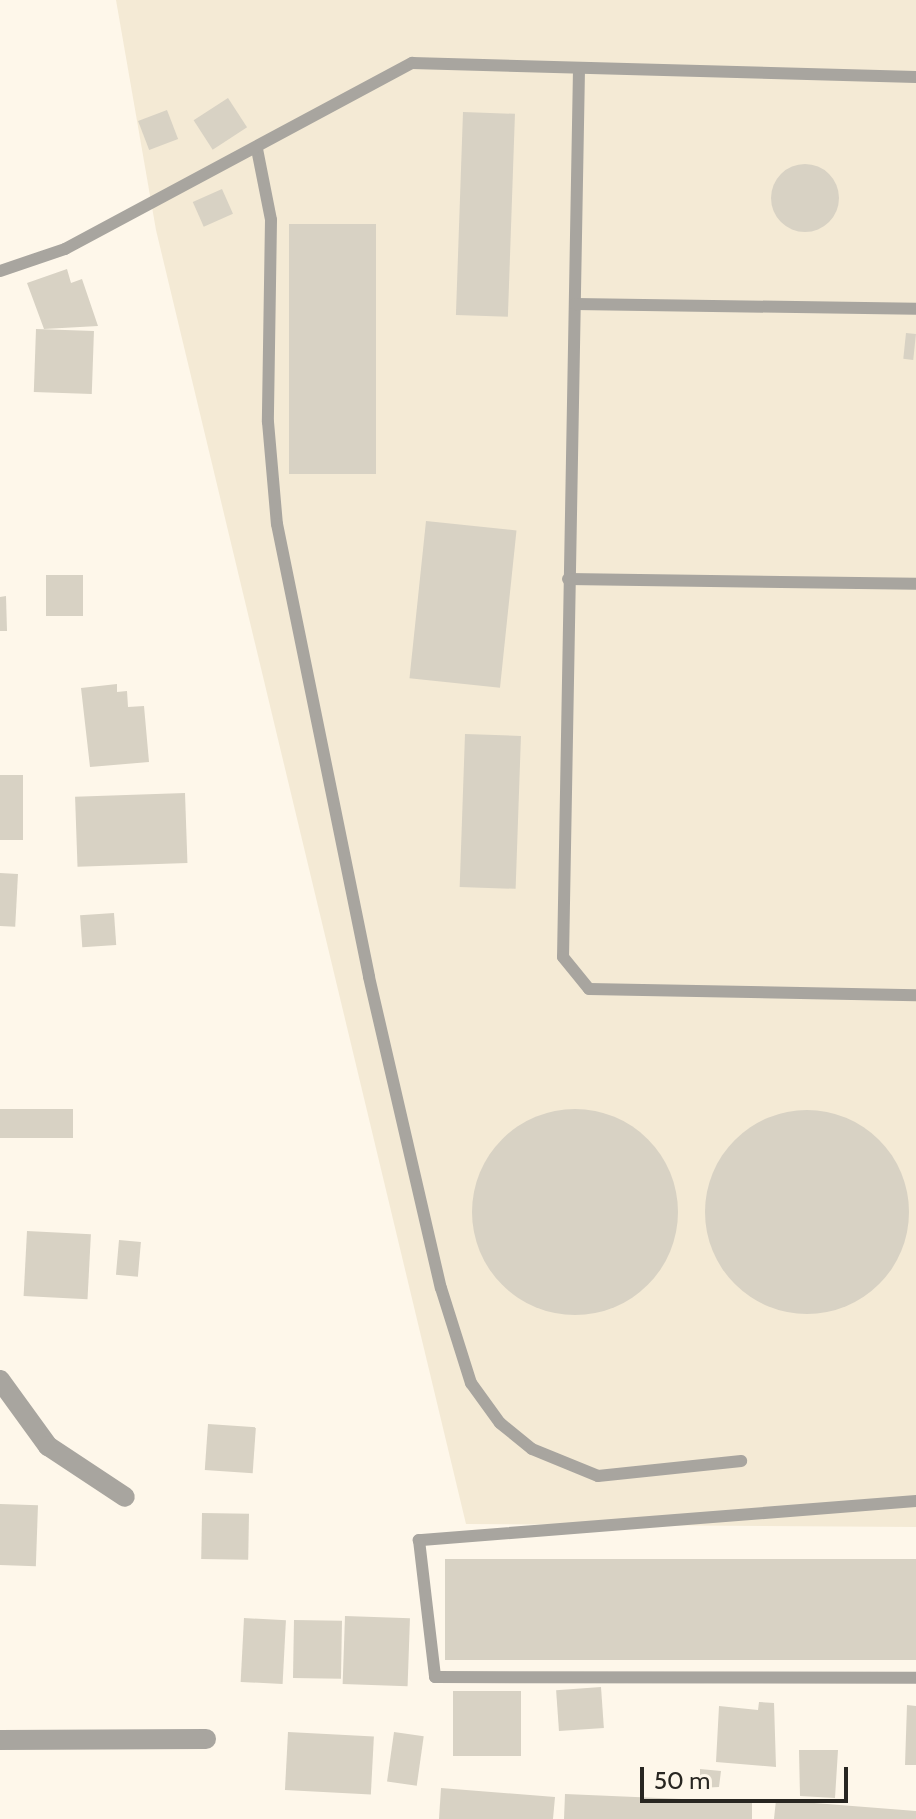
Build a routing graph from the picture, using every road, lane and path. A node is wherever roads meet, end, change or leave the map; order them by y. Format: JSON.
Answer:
{"nodes":[{"id":1,"x":579,"y":69,"type":"junction"},
{"id":2,"x":916,"y":77,"type":"edge"},
{"id":3,"x":257,"y":149,"type":"junction"},
{"id":4,"x":0,"y":271,"type":"edge"},
{"id":5,"x":575,"y":304,"type":"junction"},
{"id":6,"x":916,"y":309,"type":"edge"},
{"id":7,"x":568,"y":579,"type":"junction"},
{"id":8,"x":916,"y":584,"type":"edge"},
{"id":9,"x":916,"y":995,"type":"edge"},
{"id":10,"x":0,"y":1380,"type":"edge"},
{"id":11,"x":741,"y":1461,"type":"dead end"},
{"id":12,"x":125,"y":1497,"type":"dead end"},
{"id":13,"x":916,"y":1501,"type":"edge"},
{"id":14,"x":916,"y":1678,"type":"edge"},
{"id":15,"x":206,"y":1739,"type":"dead end"},
{"id":16,"x":0,"y":1740,"type":"edge"}],
"edges":[{"from":1,"to":2,"type":"lane"},
{"from":1,"to":3,"type":"lane"},
{"from":1,"to":5,"type":"lane"},
{"from":3,"to":4,"type":"lane"},
{"from":3,"to":11,"type":"lane"},
{"from":5,"to":6,"type":"lane"},
{"from":5,"to":7,"type":"lane"},
{"from":7,"to":8,"type":"lane"},
{"from":7,"to":9,"type":"lane"},
{"from":10,"to":12,"type":"street"},
{"from":13,"to":14,"type":"lane"},
{"from":15,"to":16,"type":"street"}]}
